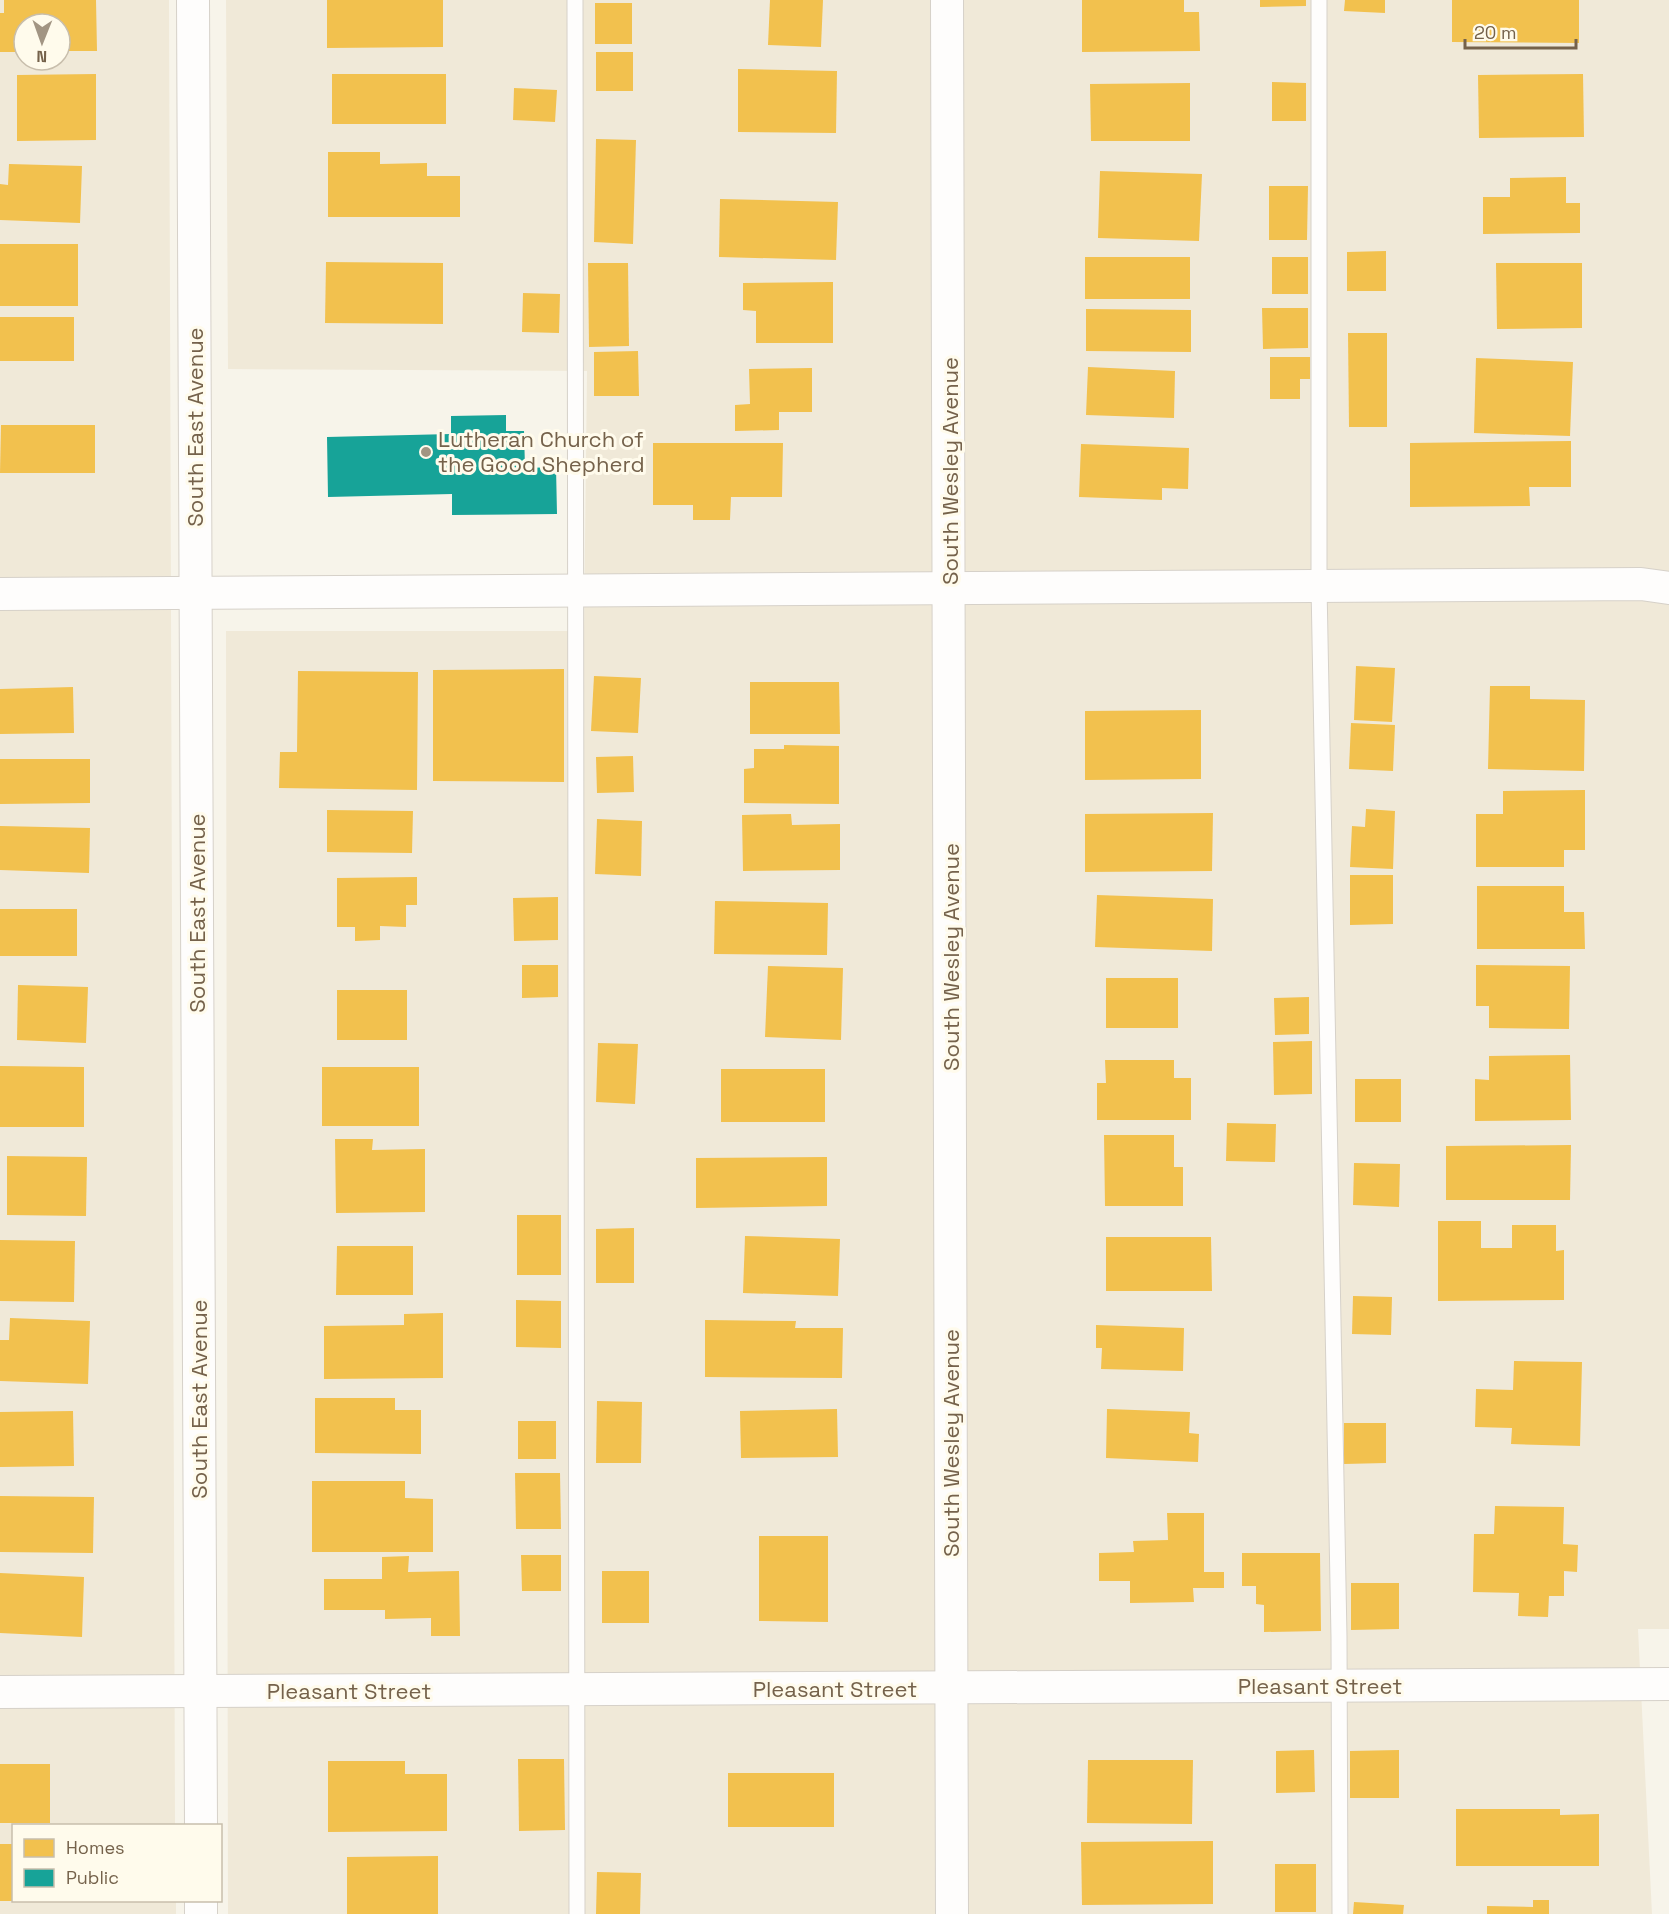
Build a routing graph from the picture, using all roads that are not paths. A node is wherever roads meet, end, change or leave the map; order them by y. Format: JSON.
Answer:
{"nodes":[{"id":1,"x":193,"y":0,"type":"edge"},
{"id":2,"x":575,"y":0,"type":"edge"},
{"id":3,"x":947,"y":0,"type":"edge"},
{"id":4,"x":1319,"y":0,"type":"edge"},
{"id":5,"x":1319,"y":586,"type":"junction"},
{"id":6,"x":951,"y":587,"type":"junction"},
{"id":7,"x":1669,"y":588,"type":"edge"},
{"id":8,"x":576,"y":590,"type":"junction"},
{"id":9,"x":196,"y":592,"type":"junction"},
{"id":10,"x":0,"y":594,"type":"edge"},
{"id":11,"x":1669,"y":1684,"type":"edge"},
{"id":12,"x":1340,"y":1686,"type":"junction"},
{"id":13,"x":951,"y":1688,"type":"junction"},
{"id":14,"x":578,"y":1690,"type":"junction"},
{"id":15,"x":201,"y":1691,"type":"junction"},
{"id":16,"x":0,"y":1692,"type":"edge"},
{"id":17,"x":201,"y":1824,"type":"edge"},
{"id":18,"x":577,"y":1914,"type":"edge"},
{"id":19,"x":952,"y":1914,"type":"edge"},
{"id":20,"x":1340,"y":1914,"type":"edge"}],
"edges":[{"from":1,"to":9,"type":"street","name":"South East Avenue"},
{"from":2,"to":8,"type":"lane"},
{"from":3,"to":6,"type":"street","name":"South Wesley Avenue"},
{"from":4,"to":5,"type":"lane"},
{"from":5,"to":6,"type":"street"},
{"from":5,"to":7,"type":"street"},
{"from":5,"to":12,"type":"lane"},
{"from":6,"to":8,"type":"street"},
{"from":6,"to":13,"type":"street","name":"South Wesley Avenue"},
{"from":8,"to":9,"type":"street"},
{"from":8,"to":14,"type":"lane"},
{"from":9,"to":10,"type":"street"},
{"from":9,"to":15,"type":"street","name":"South East Avenue"},
{"from":11,"to":12,"type":"street","name":"Pleasant Street"},
{"from":12,"to":13,"type":"street","name":"Pleasant Street"},
{"from":12,"to":20,"type":"lane"},
{"from":13,"to":14,"type":"street","name":"Pleasant Street"},
{"from":13,"to":19,"type":"street","name":"South Wesley Avenue"},
{"from":14,"to":15,"type":"street","name":"Pleasant Street"},
{"from":14,"to":18,"type":"lane"},
{"from":15,"to":16,"type":"street","name":"Pleasant Street"},
{"from":15,"to":17,"type":"street","name":"South East Avenue"}]}
